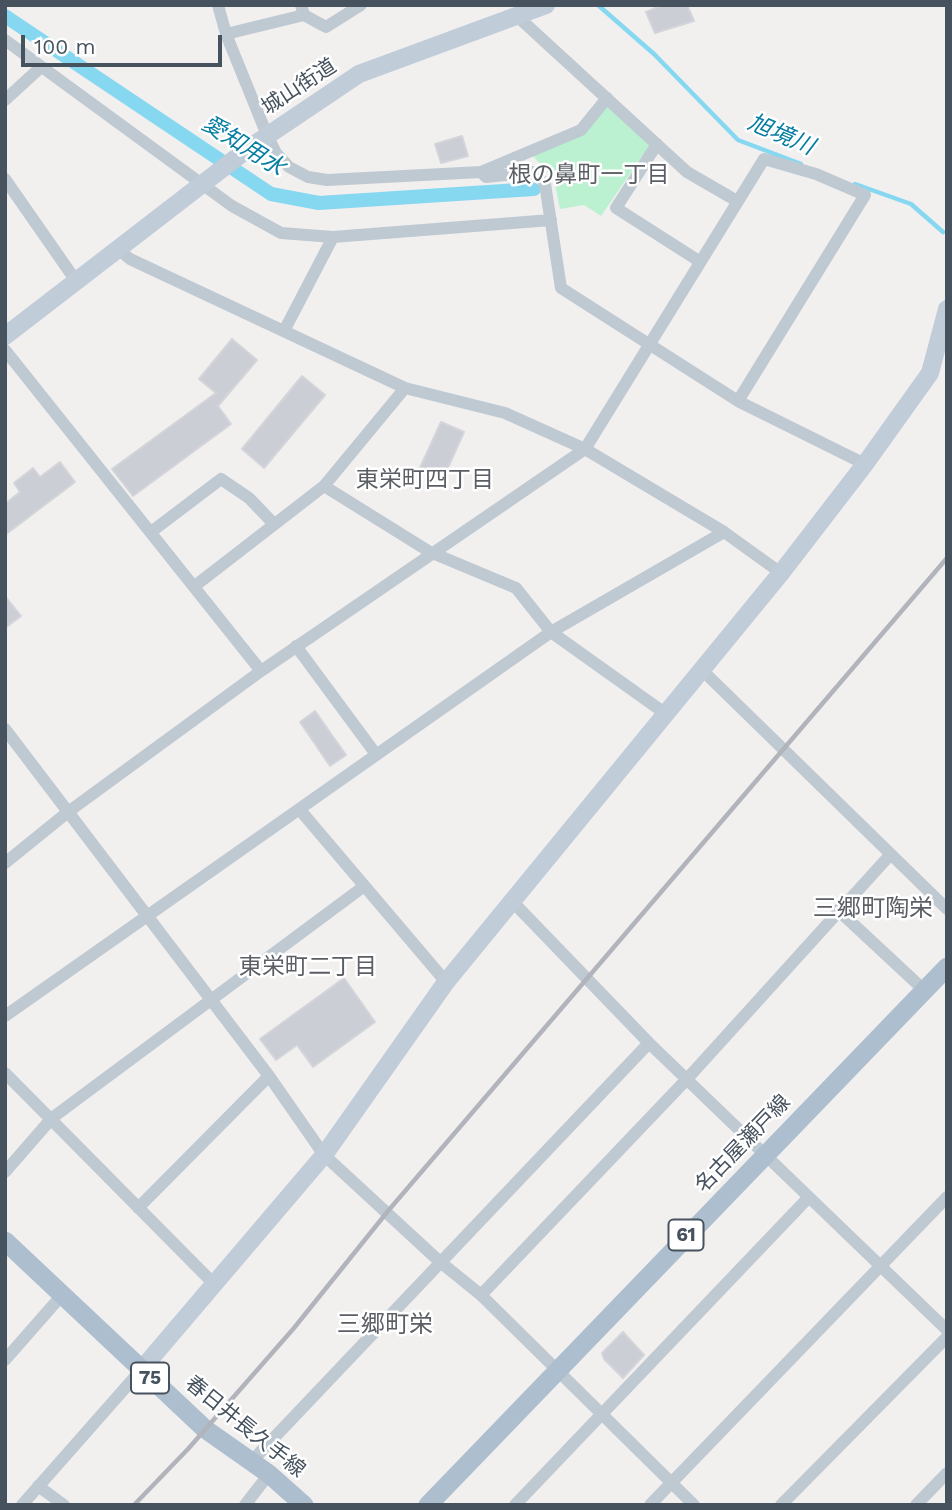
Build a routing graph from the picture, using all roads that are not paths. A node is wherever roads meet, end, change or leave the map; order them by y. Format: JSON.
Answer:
{"nodes":[{"id":1,"x":218,"y":5,"type":"edge"},
{"id":2,"x":361,"y":5,"type":"edge"},
{"id":3,"x":546,"y":5,"type":"edge"},
{"id":4,"x":303,"y":10,"type":"edge"},
{"id":5,"x":511,"y":11,"type":"edge"},
{"id":6,"x":226,"y":34,"type":"junction"},
{"id":7,"x":5,"y":40,"type":"edge"},
{"id":8,"x":41,"y":67,"type":"junction"},
{"id":9,"x":607,"y":98,"type":"junction"},
{"id":10,"x":5,"y":100,"type":"edge"},
{"id":11,"x":267,"y":135,"type":"junction"},
{"id":12,"x":657,"y":144,"type":"junction"},
{"id":13,"x":481,"y":172,"type":"junction"},
{"id":14,"x":5,"y":179,"type":"edge"},
{"id":15,"x":206,"y":181,"type":"junction"},
{"id":16,"x":737,"y":201,"type":"junction"},
{"id":17,"x":551,"y":220,"type":"junction"},
{"id":18,"x":333,"y":237,"type":"junction"},
{"id":19,"x":118,"y":249,"type":"junction"},
{"id":20,"x":699,"y":261,"type":"junction"},
{"id":21,"x":76,"y":281,"type":"junction"},
{"id":22,"x":947,"y":309,"type":"edge"},
{"id":23,"x":284,"y":331,"type":"junction"},
{"id":24,"x":5,"y":336,"type":"edge"},
{"id":25,"x":649,"y":342,"type":"junction"},
{"id":26,"x":5,"y":350,"type":"edge"},
{"id":27,"x":405,"y":388,"type":"junction"},
{"id":28,"x":738,"y":401,"type":"junction"},
{"id":29,"x":585,"y":449,"type":"junction"},
{"id":30,"x":865,"y":464,"type":"junction"},
{"id":31,"x":324,"y":486,"type":"junction"},
{"id":32,"x":273,"y":523,"type":"junction"},
{"id":33,"x":151,"y":532,"type":"junction"},
{"id":34,"x":724,"y":532,"type":"junction"},
{"id":35,"x":430,"y":552,"type":"junction"},
{"id":36,"x":781,"y":573,"type":"junction"},
{"id":37,"x":196,"y":586,"type":"junction"},
{"id":38,"x":551,"y":632,"type":"junction"},
{"id":39,"x":296,"y":646,"type":"junction"},
{"id":40,"x":701,"y":668,"type":"junction"},
{"id":41,"x":261,"y":671,"type":"junction"},
{"id":42,"x":666,"y":714,"type":"junction"},
{"id":43,"x":6,"y":732,"type":"edge"},
{"id":44,"x":375,"y":754,"type":"junction"},
{"id":45,"x":300,"y":810,"type":"junction"},
{"id":46,"x":68,"y":812,"type":"junction"},
{"id":47,"x":890,"y":855,"type":"junction"},
{"id":48,"x":5,"y":863,"type":"edge"},
{"id":49,"x":363,"y":887,"type":"junction"},
{"id":50,"x":511,"y":900,"type":"junction"},
{"id":51,"x":947,"y":909,"type":"edge"},
{"id":52,"x":838,"y":910,"type":"junction"},
{"id":53,"x":147,"y":916,"type":"junction"},
{"id":54,"x":947,"y":967,"type":"edge"},
{"id":55,"x":446,"y":982,"type":"junction"},
{"id":56,"x":924,"y":990,"type":"junction"},
{"id":57,"x":212,"y":1001,"type":"junction"},
{"id":58,"x":5,"y":1016,"type":"edge"},
{"id":59,"x":649,"y":1043,"type":"junction"},
{"id":60,"x":5,"y":1073,"type":"edge"},
{"id":61,"x":269,"y":1076,"type":"junction"},
{"id":62,"x":687,"y":1079,"type":"junction"},
{"id":63,"x":52,"y":1118,"type":"junction"},
{"id":64,"x":765,"y":1154,"type":"junction"},
{"id":65,"x":324,"y":1155,"type":"junction"},
{"id":66,"x":5,"y":1172,"type":"edge"},
{"id":67,"x":809,"y":1197,"type":"junction"},
{"id":68,"x":947,"y":1197,"type":"edge"},
{"id":69,"x":138,"y":1208,"type":"junction"},
{"id":70,"x":5,"y":1241,"type":"edge"},
{"id":71,"x":439,"y":1261,"type":"junction"},
{"id":72,"x":880,"y":1265,"type":"junction"},
{"id":73,"x":215,"y":1284,"type":"junction"},
{"id":74,"x":62,"y":1295,"type":"junction"},
{"id":75,"x":481,"y":1295,"type":"junction"},
{"id":76,"x":947,"y":1330,"type":"edge"},
{"id":77,"x":947,"y":1337,"type":"edge"},
{"id":78,"x":5,"y":1360,"type":"edge"},
{"id":79,"x":141,"y":1370,"type":"junction"},
{"id":80,"x":556,"y":1370,"type":"junction"},
{"id":81,"x":602,"y":1413,"type":"junction"},
{"id":82,"x":251,"y":1462,"type":"junction"},
{"id":83,"x":947,"y":1473,"type":"edge"},
{"id":84,"x":269,"y":1474,"type":"junction"},
{"id":85,"x":670,"y":1484,"type":"junction"},
{"id":86,"x":37,"y":1486,"type":"junction"},
{"id":87,"x":22,"y":1505,"type":"edge"},
{"id":88,"x":64,"y":1505,"type":"edge"},
{"id":89,"x":245,"y":1505,"type":"edge"},
{"id":90,"x":304,"y":1505,"type":"edge"},
{"id":91,"x":428,"y":1505,"type":"edge"},
{"id":92,"x":515,"y":1505,"type":"edge"},
{"id":93,"x":650,"y":1505,"type":"edge"},
{"id":94,"x":694,"y":1505,"type":"edge"},
{"id":95,"x":781,"y":1505,"type":"edge"},
{"id":96,"x":916,"y":1505,"type":"edge"}],
"edges":[{"from":1,"to":6,"type":"street"},
{"from":2,"to":4,"type":"street"},
{"from":3,"to":5,"type":"street","name":"城山街道"},
{"from":4,"to":6,"type":"street"},
{"from":5,"to":9,"type":"street"},
{"from":5,"to":11,"type":"street","name":"城山街道"},
{"from":6,"to":11,"type":"street"},
{"from":7,"to":8,"type":"street"},
{"from":8,"to":10,"type":"street"},
{"from":8,"to":15,"type":"street"},
{"from":9,"to":12,"type":"street"},
{"from":9,"to":13,"type":"street"},
{"from":11,"to":13,"type":"street"},
{"from":11,"to":15,"type":"street","name":"城山街道"},
{"from":12,"to":16,"type":"street"},
{"from":12,"to":20,"type":"street"},
{"from":13,"to":17,"type":"street"},
{"from":14,"to":21,"type":"street"},
{"from":15,"to":18,"type":"street"},
{"from":15,"to":19,"type":"street","name":"城山街道"},
{"from":16,"to":20,"type":"street"},
{"from":16,"to":28,"type":"street"},
{"from":17,"to":18,"type":"street"},
{"from":17,"to":25,"type":"street"},
{"from":18,"to":23,"type":"street"},
{"from":19,"to":21,"type":"street","name":"城山街道"},
{"from":19,"to":23,"type":"street"},
{"from":20,"to":25,"type":"street"},
{"from":21,"to":24,"type":"street","name":"城山街道"},
{"from":22,"to":30,"type":"street"},
{"from":23,"to":27,"type":"street"},
{"from":25,"to":28,"type":"street"},
{"from":25,"to":29,"type":"street"},
{"from":26,"to":33,"type":"street"},
{"from":27,"to":29,"type":"street"},
{"from":27,"to":31,"type":"street"},
{"from":28,"to":30,"type":"street"},
{"from":29,"to":34,"type":"street"},
{"from":29,"to":35,"type":"street"},
{"from":30,"to":36,"type":"street"},
{"from":31,"to":32,"type":"street"},
{"from":31,"to":35,"type":"street"},
{"from":32,"to":33,"type":"street"},
{"from":32,"to":37,"type":"street"},
{"from":33,"to":37,"type":"street"},
{"from":34,"to":36,"type":"street"},
{"from":34,"to":38,"type":"street"},
{"from":35,"to":38,"type":"street"},
{"from":35,"to":39,"type":"street"},
{"from":36,"to":40,"type":"street"},
{"from":37,"to":41,"type":"street"},
{"from":38,"to":42,"type":"street"},
{"from":38,"to":44,"type":"street"},
{"from":39,"to":41,"type":"street"},
{"from":39,"to":44,"type":"street"},
{"from":40,"to":42,"type":"street"},
{"from":40,"to":47,"type":"street"},
{"from":41,"to":46,"type":"street"},
{"from":42,"to":50,"type":"street"},
{"from":43,"to":46,"type":"street"},
{"from":44,"to":45,"type":"street"},
{"from":45,"to":49,"type":"street"},
{"from":45,"to":53,"type":"street"},
{"from":46,"to":48,"type":"street"},
{"from":46,"to":53,"type":"street"},
{"from":47,"to":51,"type":"street"},
{"from":47,"to":52,"type":"street"},
{"from":49,"to":55,"type":"street"},
{"from":49,"to":57,"type":"street"},
{"from":50,"to":55,"type":"street"},
{"from":50,"to":59,"type":"street"},
{"from":52,"to":56,"type":"street"},
{"from":52,"to":62,"type":"street"},
{"from":53,"to":57,"type":"street"},
{"from":53,"to":58,"type":"street"},
{"from":54,"to":56,"type":"main road","name":"名古屋瀬戸線","number":"61"},
{"from":55,"to":65,"type":"street"},
{"from":56,"to":64,"type":"main road","name":"名古屋瀬戸線","number":"61"},
{"from":57,"to":61,"type":"street"},
{"from":57,"to":63,"type":"street"},
{"from":59,"to":62,"type":"street"},
{"from":59,"to":71,"type":"street"},
{"from":60,"to":63,"type":"street"},
{"from":61,"to":65,"type":"street"},
{"from":61,"to":69,"type":"street"},
{"from":62,"to":64,"type":"street"},
{"from":62,"to":75,"type":"street"},
{"from":63,"to":66,"type":"street"},
{"from":63,"to":69,"type":"street"},
{"from":64,"to":67,"type":"street"},
{"from":64,"to":80,"type":"main road","name":"名古屋瀬戸線","number":"61"},
{"from":65,"to":71,"type":"street"},
{"from":65,"to":73,"type":"street"},
{"from":67,"to":72,"type":"street"},
{"from":67,"to":81,"type":"street"},
{"from":68,"to":72,"type":"street"},
{"from":69,"to":73,"type":"street"},
{"from":70,"to":74,"type":"main road","name":"春日井長久手線","number":"75"},
{"from":71,"to":75,"type":"street"},
{"from":71,"to":82,"type":"street"},
{"from":72,"to":76,"type":"street"},
{"from":72,"to":85,"type":"street"},
{"from":73,"to":79,"type":"street"},
{"from":74,"to":78,"type":"street"},
{"from":74,"to":79,"type":"main road","name":"春日井長久手線","number":"75"},
{"from":75,"to":80,"type":"street"},
{"from":77,"to":95,"type":"street"},
{"from":79,"to":82,"type":"main road","name":"春日井長久手線","number":"75"},
{"from":79,"to":86,"type":"street"},
{"from":80,"to":81,"type":"street"},
{"from":80,"to":91,"type":"main road","name":"名古屋瀬戸線","number":"61"},
{"from":81,"to":85,"type":"street"},
{"from":81,"to":92,"type":"street"},
{"from":82,"to":84,"type":"main road","name":"春日井長久手線","number":"75"},
{"from":83,"to":96,"type":"street"},
{"from":84,"to":89,"type":"street"},
{"from":84,"to":90,"type":"main road","name":"春日井長久手線","number":"75"},
{"from":85,"to":93,"type":"street"},
{"from":85,"to":94,"type":"street"},
{"from":86,"to":87,"type":"street"},
{"from":86,"to":88,"type":"street"}]}
